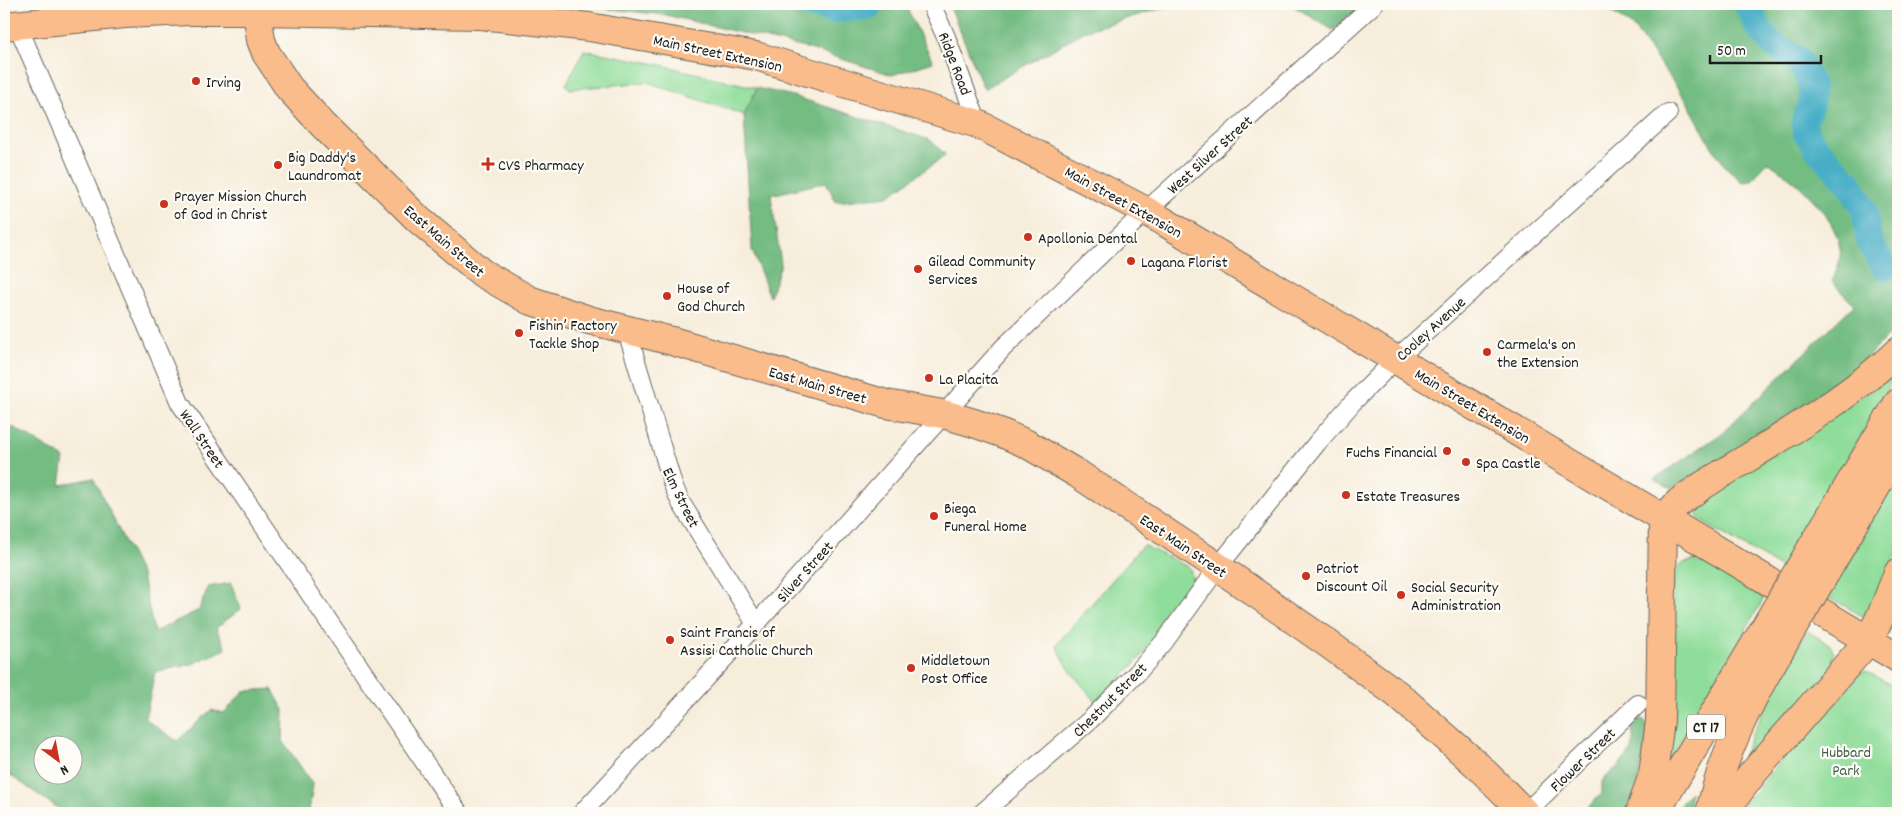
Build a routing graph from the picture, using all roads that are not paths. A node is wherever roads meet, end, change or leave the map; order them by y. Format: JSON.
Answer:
{"nodes":[{"id":1,"x":931,"y":4,"type":"edge"},
{"id":2,"x":1374,"y":4,"type":"edge"},
{"id":3,"x":256,"y":7,"type":"edge"},
{"id":4,"x":10,"y":25,"type":"edge"},
{"id":5,"x":1668,"y":113,"type":"dead end"},
{"id":6,"x":978,"y":124,"type":"junction"},
{"id":7,"x":1146,"y":211,"type":"junction"},
{"id":8,"x":626,"y":330,"type":"junction"},
{"id":9,"x":1898,"y":351,"type":"edge"},
{"id":10,"x":1396,"y":359,"type":"junction"},
{"id":11,"x":1898,"y":403,"type":"edge"},
{"id":12,"x":943,"y":414,"type":"junction"},
{"id":13,"x":1898,"y":450,"type":"edge"},
{"id":14,"x":1663,"y":518,"type":"junction"},
{"id":15,"x":1823,"y":554,"type":"junction"},
{"id":16,"x":1218,"y":567,"type":"junction"},
{"id":17,"x":1898,"y":573,"type":"edge"},
{"id":18,"x":756,"y":624,"type":"junction"},
{"id":19,"x":1869,"y":640,"type":"junction"},
{"id":20,"x":1768,"y":647,"type":"junction"},
{"id":21,"x":1898,"y":658,"type":"edge"},
{"id":22,"x":1638,"y":704,"type":"dead end"},
{"id":23,"x":459,"y":813,"type":"edge"},
{"id":24,"x":582,"y":813,"type":"edge"},
{"id":25,"x":983,"y":813,"type":"edge"},
{"id":26,"x":1525,"y":813,"type":"edge"},
{"id":27,"x":1640,"y":813,"type":"edge"},
{"id":28,"x":1655,"y":813,"type":"edge"},
{"id":29,"x":1710,"y":813,"type":"edge"},
{"id":30,"x":1723,"y":813,"type":"edge"}],
"edges":[{"from":1,"to":6,"type":"street","name":"Ridge Road"},
{"from":2,"to":7,"type":"street","name":"West Silver Street"},
{"from":3,"to":4,"type":"main road"},
{"from":3,"to":6,"type":"main road","name":"Main Street Extension"},
{"from":3,"to":8,"type":"main road","name":"East Main Street"},
{"from":4,"to":23,"type":"street","name":"Wall Street"},
{"from":5,"to":10,"type":"street","name":"Cooley Avenue"},
{"from":6,"to":7,"type":"main road","name":"Main Street Extension"},
{"from":7,"to":10,"type":"main road","name":"Main Street Extension"},
{"from":7,"to":12,"type":"street","name":"West Silver Street"},
{"from":8,"to":12,"type":"main road","name":"East Main Street"},
{"from":8,"to":18,"type":"street","name":"Elm Street"},
{"from":9,"to":14,"type":"main road"},
{"from":10,"to":14,"type":"main road","name":"Main Street Extension"},
{"from":10,"to":16,"type":"street","name":"Cooley Avenue"},
{"from":11,"to":15,"type":"main road","number":"CT 17"},
{"from":12,"to":16,"type":"main road","name":"East Main Street"},
{"from":12,"to":18,"type":"street","name":"Silver Street"},
{"from":13,"to":15,"type":"main road","number":"CT 17"},
{"from":14,"to":19,"type":"main road","name":"Main Street Extension"},
{"from":14,"to":27,"type":"main road"},
{"from":15,"to":20,"type":"main road","number":"CT 17","bridge":true},
{"from":16,"to":25,"type":"street","name":"Chestnut Street"},
{"from":16,"to":26,"type":"main road","name":"East Main Street"},
{"from":17,"to":19,"type":"main road"},
{"from":18,"to":24,"type":"street","name":"Silver Street"},
{"from":19,"to":21,"type":"main road","name":"Main Street Extension"},
{"from":19,"to":30,"type":"main road"},
{"from":20,"to":28,"type":"main road","number":"CT 17"},
{"from":20,"to":29,"type":"main road","number":"CT 17"},
{"from":22,"to":26,"type":"street","name":"Flower Street"}]}
